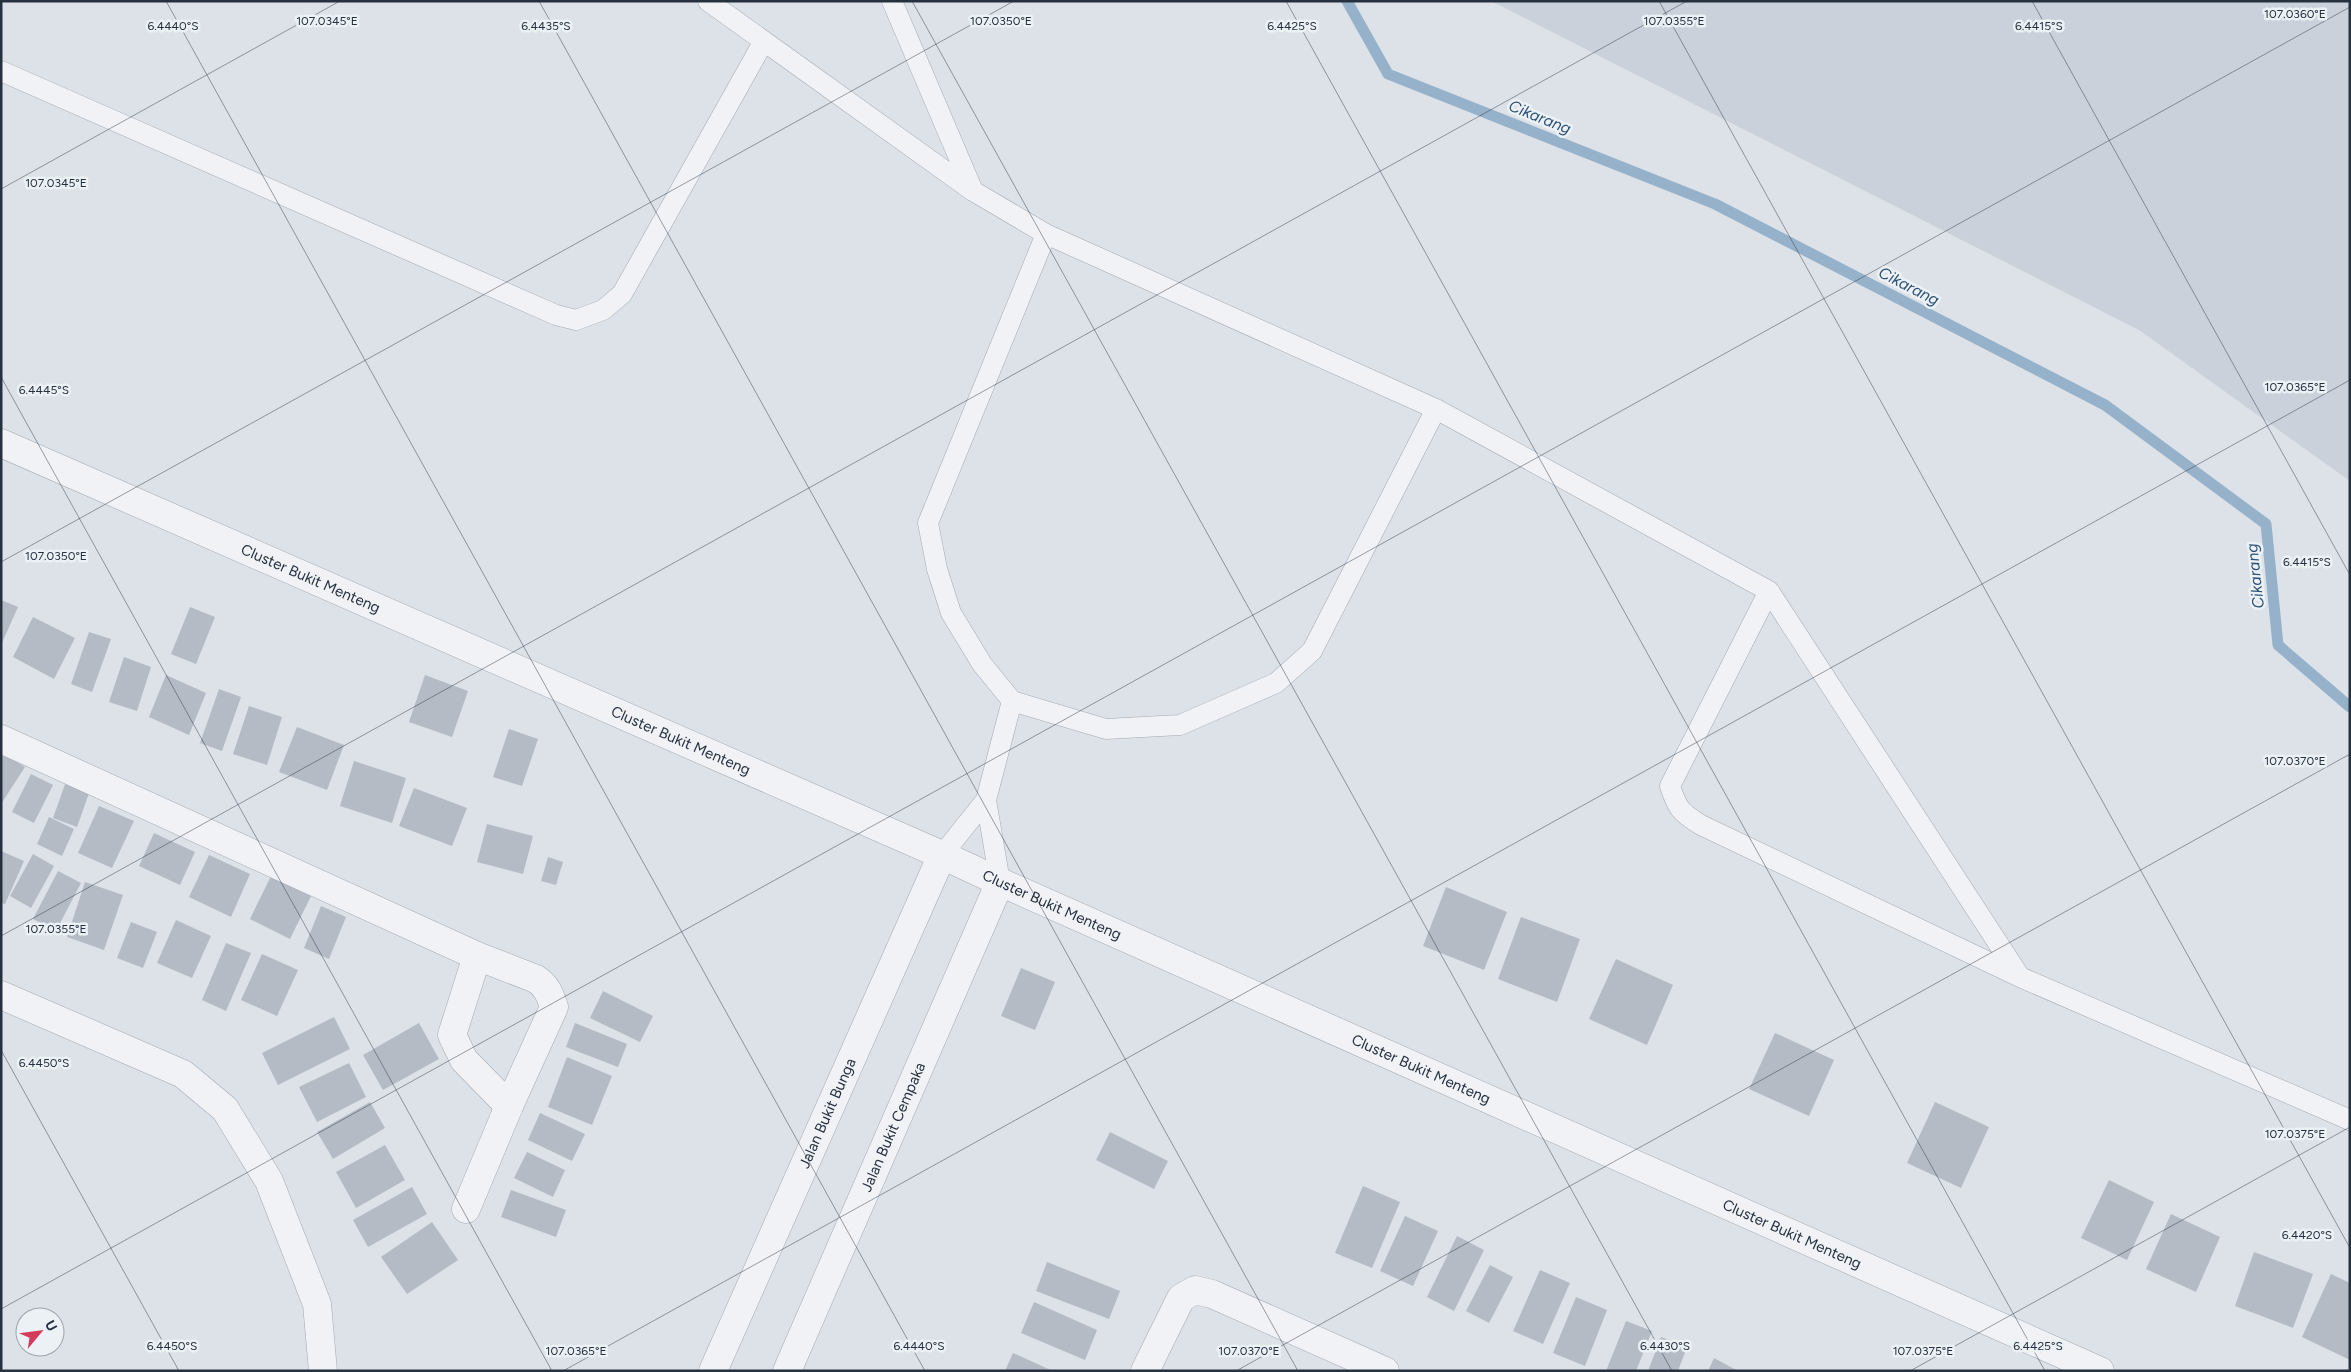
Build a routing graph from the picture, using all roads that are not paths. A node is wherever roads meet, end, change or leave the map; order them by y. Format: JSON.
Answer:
{"nodes":[{"id":1,"x":708,"y":1,"type":"edge"},
{"id":2,"x":892,"y":1,"type":"edge"},
{"id":3,"x":764,"y":41,"type":"junction"},
{"id":4,"x":1,"y":71,"type":"edge"},
{"id":5,"x":973,"y":190,"type":"junction"},
{"id":6,"x":1046,"y":234,"type":"junction"},
{"id":7,"x":1436,"y":409,"type":"junction"},
{"id":8,"x":1,"y":444,"type":"edge"},
{"id":9,"x":1769,"y":591,"type":"junction"},
{"id":10,"x":1012,"y":701,"type":"junction"},
{"id":11,"x":1,"y":739,"type":"edge"},
{"id":12,"x":986,"y":800,"type":"junction"},
{"id":13,"x":942,"y":854,"type":"junction"},
{"id":14,"x":1000,"y":882,"type":"junction"},
{"id":15,"x":477,"y":956,"type":"junction"},
{"id":16,"x":2020,"y":977,"type":"junction"},
{"id":17,"x":1,"y":995,"type":"edge"},
{"id":18,"x":508,"y":1106,"type":"junction"},
{"id":19,"x":2350,"y":1120,"type":"edge"},
{"id":20,"x":466,"y":1209,"type":"dead end"},
{"id":21,"x":323,"y":1371,"type":"edge"},
{"id":22,"x":713,"y":1371,"type":"edge"},
{"id":23,"x":787,"y":1371,"type":"edge"},
{"id":24,"x":1145,"y":1371,"type":"edge"},
{"id":25,"x":1385,"y":1371,"type":"edge"},
{"id":26,"x":2100,"y":1371,"type":"edge"}],
"edges":[{"from":1,"to":3,"type":"lane"},
{"from":2,"to":5,"type":"lane"},
{"from":3,"to":4,"type":"lane"},
{"from":3,"to":5,"type":"lane"},
{"from":5,"to":6,"type":"lane"},
{"from":6,"to":7,"type":"lane"},
{"from":6,"to":10,"type":"lane"},
{"from":7,"to":9,"type":"lane"},
{"from":7,"to":10,"type":"lane"},
{"from":8,"to":13,"type":"street","name":"Cluster Bukit Menteng"},
{"from":9,"to":16,"type":"lane"},
{"from":9,"to":16,"type":"lane"},
{"from":10,"to":12,"type":"lane"},
{"from":11,"to":15,"type":"street"},
{"from":12,"to":13,"type":"lane"},
{"from":12,"to":14,"type":"lane"},
{"from":13,"to":14,"type":"street","name":"Cluster Bukit Menteng"},
{"from":13,"to":22,"type":"street","name":"Jalan Bukit Bunga"},
{"from":14,"to":23,"type":"street","name":"Jalan Bukit Cempaka"},
{"from":14,"to":26,"type":"street","name":"Cluster Bukit Menteng"},
{"from":15,"to":18,"type":"street"},
{"from":15,"to":18,"type":"street"},
{"from":16,"to":19,"type":"lane"},
{"from":17,"to":21,"type":"street"},
{"from":18,"to":20,"type":"street"},
{"from":24,"to":25,"type":"street"}]}
